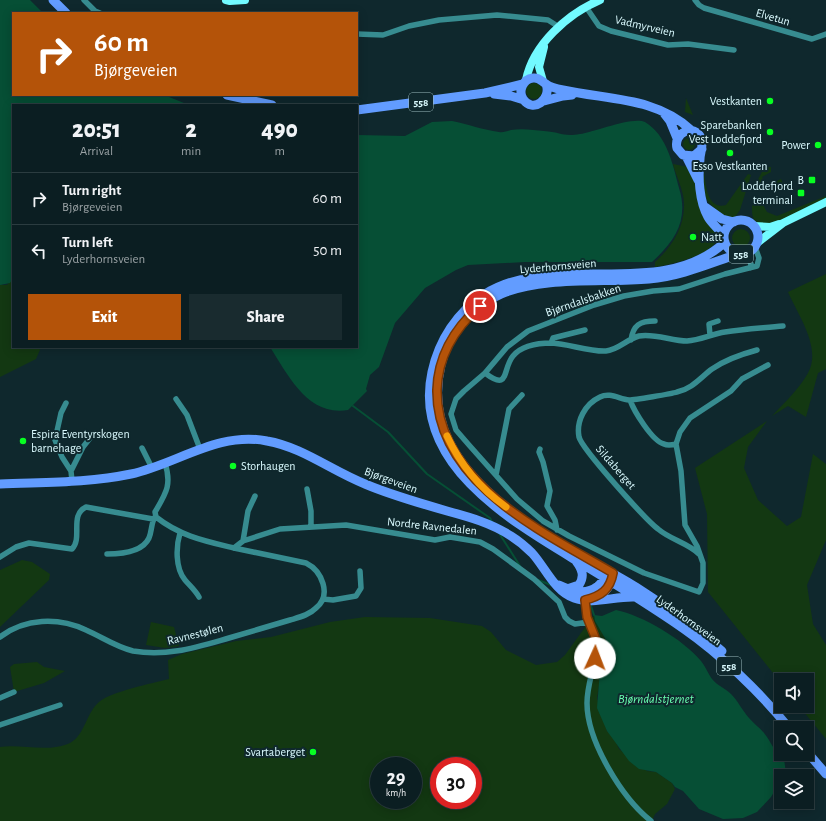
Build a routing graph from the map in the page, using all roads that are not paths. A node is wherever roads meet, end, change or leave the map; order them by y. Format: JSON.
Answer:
{"nodes":[{"id":1,"x":53,"y":0,"type":"edge"},
{"id":2,"x":84,"y":0,"type":"edge"},
{"id":3,"x":226,"y":0,"type":"edge"},
{"id":4,"x":245,"y":0,"type":"edge"},
{"id":5,"x":600,"y":0,"type":"edge"},
{"id":6,"x":695,"y":0,"type":"edge"},
{"id":7,"x":586,"y":7,"type":"junction"},
{"id":8,"x":65,"y":12,"type":"edge"},
{"id":9,"x":99,"y":12,"type":"edge"},
{"id":10,"x":559,"y":27,"type":"junction"},
{"id":11,"x":358,"y":34,"type":"edge"},
{"id":12,"x":826,"y":34,"type":"edge"},
{"id":13,"x":547,"y":41,"type":"junction"},
{"id":14,"x":734,"y":50,"type":"dead end"},
{"id":15,"x":524,"y":82,"type":"junction"},
{"id":16,"x":545,"y":83,"type":"junction"},
{"id":17,"x":485,"y":93,"type":"junction"},
{"id":18,"x":579,"y":94,"type":"junction"},
{"id":19,"x":232,"y":96,"type":"edge"},
{"id":20,"x":524,"y":100,"type":"junction"},
{"id":21,"x":544,"y":101,"type":"junction"},
{"id":22,"x":268,"y":104,"type":"edge"},
{"id":23,"x":661,"y":109,"type":"junction"},
{"id":24,"x":358,"y":110,"type":"edge"},
{"id":25,"x":691,"y":130,"type":"junction"},
{"id":26,"x":677,"y":138,"type":"junction"},
{"id":27,"x":702,"y":148,"type":"junction"},
{"id":28,"x":686,"y":156,"type":"junction"},
{"id":29,"x":699,"y":183,"type":"junction"},
{"id":30,"x":826,"y":202,"type":"edge"},
{"id":31,"x":704,"y":206,"type":"junction"},
{"id":32,"x":734,"y":222,"type":"junction"},
{"id":33,"x":783,"y":223,"type":"junction"},
{"id":34,"x":754,"y":226,"type":"junction"},
{"id":35,"x":724,"y":239,"type":"junction"},
{"id":36,"x":756,"y":245,"type":"junction"},
{"id":37,"x":742,"y":254,"type":"junction"},
{"id":38,"x":750,"y":268,"type":"junction"},
{"id":39,"x":718,"y":321,"type":"dead end"},
{"id":40,"x":655,"y":322,"type":"dead end"},
{"id":41,"x":783,"y":326,"type":"dead end"},
{"id":42,"x":585,"y":330,"type":"dead end"},
{"id":43,"x":710,"y":335,"type":"junction"},
{"id":44,"x":630,"y":340,"type":"junction"},
{"id":45,"x":551,"y":343,"type":"junction"},
{"id":46,"x":757,"y":350,"type":"dead end"},
{"id":47,"x":768,"y":365,"type":"dead end"},
{"id":48,"x":485,"y":373,"type":"junction"},
{"id":49,"x":522,"y":395,"type":"dead end"},
{"id":50,"x":176,"y":399,"type":"dead end"},
{"id":51,"x":630,"y":400,"type":"junction"},
{"id":52,"x":66,"y":403,"type":"dead end"},
{"id":53,"x":94,"y":433,"type":"dead end"},
{"id":54,"x":676,"y":444,"type":"junction"},
{"id":55,"x":142,"y":448,"type":"dead end"},
{"id":56,"x":200,"y":449,"type":"junction"},
{"id":57,"x":540,"y":449,"type":"dead end"},
{"id":58,"x":165,"y":463,"type":"junction"},
{"id":59,"x":152,"y":468,"type":"junction"},
{"id":60,"x":71,"y":471,"type":"junction"},
{"id":61,"x":496,"y":475,"type":"junction"},
{"id":62,"x":72,"y":481,"type":"junction"},
{"id":63,"x":0,"y":484,"type":"edge"},
{"id":64,"x":307,"y":489,"type":"dead end"},
{"id":65,"x":255,"y":496,"type":"dead end"},
{"id":66,"x":155,"y":518,"type":"junction"},
{"id":67,"x":311,"y":526,"type":"junction"},
{"id":68,"x":557,"y":530,"type":"junction"},
{"id":69,"x":180,"y":533,"type":"junction"},
{"id":70,"x":243,"y":541,"type":"junction"},
{"id":71,"x":234,"y":548,"type":"junction"},
{"id":72,"x":107,"y":554,"type":"dead end"},
{"id":73,"x":701,"y":556,"type":"junction"},
{"id":74,"x":0,"y":557,"type":"edge"},
{"id":75,"x":575,"y":560,"type":"junction"},
{"id":76,"x":360,"y":570,"type":"dead end"},
{"id":77,"x":610,"y":578,"type":"junction"},
{"id":78,"x":556,"y":584,"type":"junction"},
{"id":79,"x":567,"y":589,"type":"junction"},
{"id":80,"x":585,"y":596,"type":"junction"},
{"id":81,"x":198,"y":597,"type":"dead end"},
{"id":82,"x":637,"y":597,"type":"junction"},
{"id":83,"x":323,"y":599,"type":"junction"},
{"id":84,"x":589,"y":622,"type":"junction"},
{"id":85,"x":0,"y":637,"type":"edge"},
{"id":86,"x":14,"y":692,"type":"dead end"},
{"id":87,"x":0,"y":698,"type":"edge"},
{"id":88,"x":60,"y":705,"type":"dead end"},
{"id":89,"x":770,"y":706,"type":"junction"},
{"id":90,"x":783,"y":721,"type":"edge"},
{"id":91,"x":0,"y":725,"type":"edge"},
{"id":92,"x":814,"y":760,"type":"edge"},
{"id":93,"x":826,"y":774,"type":"edge"},
{"id":94,"x":651,"y":821,"type":"edge"}],
"edges":[{"from":1,"to":8,"type":"main road"},
{"from":2,"to":9,"type":"street"},
{"from":3,"to":4,"type":"main road"},
{"from":5,"to":7,"type":"main road"},
{"from":6,"to":12,"type":"street","name":"Elvetun"},
{"from":7,"to":10,"type":"main road"},
{"from":7,"to":14,"type":"street","name":"Vadmyrveien"},
{"from":10,"to":11,"type":"street"},
{"from":10,"to":13,"type":"main road"},
{"from":13,"to":15,"type":"main road"},
{"from":13,"to":16,"type":"main road"},
{"from":15,"to":16,"type":"main road","number":"558"},
{"from":15,"to":17,"type":"main road","number":"558"},
{"from":15,"to":20,"type":"main road"},
{"from":16,"to":18,"type":"main road","number":"558"},
{"from":16,"to":21,"type":"main road"},
{"from":17,"to":20,"type":"main road","number":"558"},
{"from":17,"to":24,"type":"main road","number":"558"},
{"from":18,"to":21,"type":"main road","number":"558"},
{"from":18,"to":23,"type":"main road","number":"558"},
{"from":19,"to":22,"type":"main road"},
{"from":20,"to":21,"type":"main road","number":"558"},
{"from":23,"to":25,"type":"main road","number":"558"},
{"from":23,"to":26,"type":"main road","number":"558"},
{"from":25,"to":26,"type":"main road"},
{"from":25,"to":27,"type":"main road","number":"558"},
{"from":26,"to":28,"type":"main road","number":"558"},
{"from":27,"to":28,"type":"main road"},
{"from":27,"to":29,"type":"main road","number":"558"},
{"from":28,"to":29,"type":"main road","number":"558"},
{"from":29,"to":31,"type":"main road","number":"558"},
{"from":30,"to":33,"type":"main road"},
{"from":31,"to":32,"type":"main road"},
{"from":31,"to":35,"type":"main road","number":"558"},
{"from":32,"to":34,"type":"main road"},
{"from":32,"to":35,"type":"main road","number":"558"},
{"from":33,"to":34,"type":"main road"},
{"from":33,"to":36,"type":"main road"},
{"from":34,"to":36,"type":"main road","number":"558"},
{"from":35,"to":37,"type":"main road","number":"558"},
{"from":35,"to":75,"type":"main road","name":"Lyderhornsveien","number":"558"},
{"from":36,"to":37,"type":"main road","number":"558"},
{"from":36,"to":38,"type":"street"},
{"from":37,"to":38,"type":"street"},
{"from":37,"to":77,"type":"main road","name":"Lyderhornsveien","number":"558"},
{"from":38,"to":48,"type":"street","name":"Bjørndalsbakken"},
{"from":39,"to":43,"type":"street"},
{"from":40,"to":44,"type":"street"},
{"from":41,"to":43,"type":"street"},
{"from":42,"to":45,"type":"street"},
{"from":43,"to":44,"type":"street"},
{"from":44,"to":45,"type":"street"},
{"from":45,"to":48,"type":"street"},
{"from":46,"to":51,"type":"street","name":"Sildaberget"},
{"from":47,"to":54,"type":"street"},
{"from":48,"to":61,"type":"street","name":"Bjørndalsbakken"},
{"from":49,"to":61,"type":"street"},
{"from":50,"to":56,"type":"street"},
{"from":51,"to":54,"type":"street"},
{"from":51,"to":73,"type":"street","name":"Sildaberget"},
{"from":52,"to":60,"type":"street"},
{"from":53,"to":60,"type":"street"},
{"from":54,"to":73,"type":"street"},
{"from":55,"to":59,"type":"street"},
{"from":56,"to":58,"type":"main road","name":"Bjørgeveien"},
{"from":56,"to":78,"type":"main road","name":"Bjørgeveien"},
{"from":57,"to":68,"type":"street"},
{"from":58,"to":59,"type":"main road","name":"Bjørgeveien"},
{"from":58,"to":66,"type":"street"},
{"from":59,"to":62,"type":"main road","name":"Bjørgeveien"},
{"from":60,"to":62,"type":"street"},
{"from":61,"to":68,"type":"street","name":"Bjørndalsbakken"},
{"from":62,"to":63,"type":"main road","name":"Bjørgeveien"},
{"from":64,"to":67,"type":"street"},
{"from":65,"to":70,"type":"street"},
{"from":66,"to":69,"type":"street"},
{"from":66,"to":72,"type":"street"},
{"from":66,"to":74,"type":"street"},
{"from":67,"to":70,"type":"street","name":"Nordre Ravnedalen"},
{"from":67,"to":84,"type":"street","name":"Nordre Ravnedalen"},
{"from":68,"to":73,"type":"street","name":"Bjørndalsbakken"},
{"from":69,"to":71,"type":"street"},
{"from":69,"to":81,"type":"street"},
{"from":70,"to":71,"type":"street","name":"Nordre Ravnedalen"},
{"from":71,"to":83,"type":"street"},
{"from":75,"to":77,"type":"main road","name":"Lyderhornsveien","number":"558"},
{"from":75,"to":79,"type":"main road"},
{"from":76,"to":83,"type":"street"},
{"from":77,"to":80,"type":"main road"},
{"from":77,"to":82,"type":"main road","name":"Lyderhornsveien","number":"558"},
{"from":77,"to":89,"type":"main road","name":"Lyderhornsveien","number":"558"},
{"from":78,"to":79,"type":"main road","name":"Bjørgeveien"},
{"from":78,"to":80,"type":"main road","name":"Bjørgeveien"},
{"from":79,"to":80,"type":"main road","name":"Bjørgeveien"},
{"from":80,"to":82,"type":"main road","name":"Bjørgeveien"},
{"from":80,"to":84,"type":"street"},
{"from":82,"to":89,"type":"main road","name":"Lyderhornsveien","number":"558"},
{"from":83,"to":85,"type":"street","name":"Ravnestølen"},
{"from":84,"to":94,"type":"street"},
{"from":86,"to":87,"type":"street"},
{"from":88,"to":91,"type":"street"},
{"from":89,"to":90,"type":"main road","name":"Lyderhornsveien","number":"558"},
{"from":92,"to":93,"type":"main road"}]}
